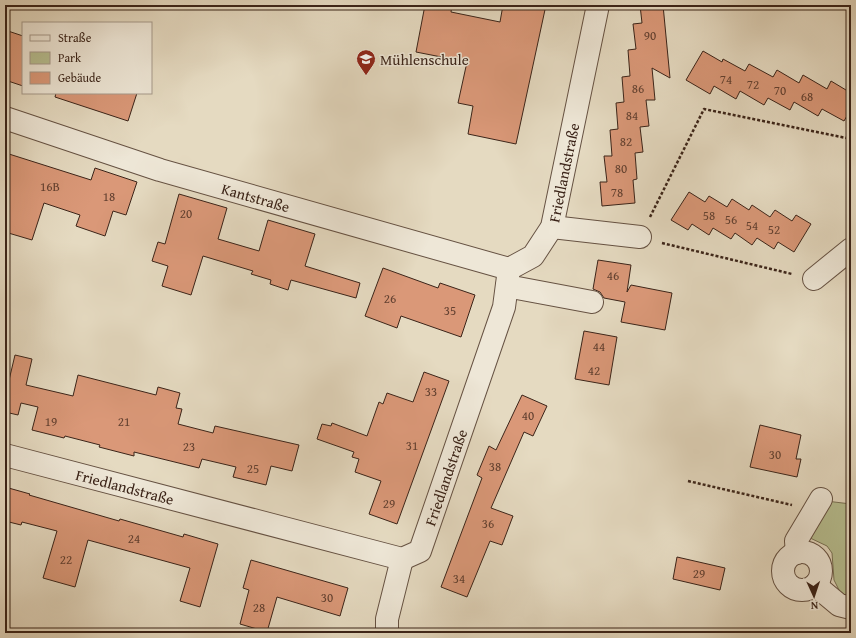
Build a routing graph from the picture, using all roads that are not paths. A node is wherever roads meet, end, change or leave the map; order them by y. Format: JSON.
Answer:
{"nodes":[{"id":1,"x":598,"y":5,"type":"edge"},
{"id":2,"x":5,"y":118,"type":"edge"},
{"id":3,"x":552,"y":227,"type":"junction"},
{"id":4,"x":640,"y":237,"type":"road end"},
{"id":5,"x":851,"y":249,"type":"edge"},
{"id":6,"x":508,"y":278,"type":"junction"},
{"id":7,"x":814,"y":279,"type":"road end"},
{"id":8,"x":592,"y":302,"type":"dead end"},
{"id":9,"x":5,"y":455,"type":"edge"},
{"id":10,"x":817,"y":505,"type":"road end"},
{"id":11,"x":797,"y":553,"type":"junction"},
{"id":12,"x":402,"y":559,"type":"junction"},
{"id":13,"x":815,"y":585,"type":"junction"},
{"id":14,"x":851,"y":608,"type":"edge"},
{"id":15,"x":387,"y":633,"type":"edge"}],
"edges":[{"from":1,"to":3,"type":"street","name":"Friedlandstraße"},
{"from":2,"to":6,"type":"street","name":"Kantstraße"},
{"from":3,"to":4,"type":"street"},
{"from":3,"to":6,"type":"street","name":"Friedlandstraße"},
{"from":5,"to":7,"type":"street"},
{"from":6,"to":8,"type":"street","name":"Kantstraße"},
{"from":6,"to":12,"type":"street","name":"Friedlandstraße"},
{"from":9,"to":12,"type":"street","name":"Friedlandstraße"},
{"from":10,"to":11,"type":"street"},
{"from":11,"to":13,"type":"street"},
{"from":11,"to":13,"type":"street"},
{"from":12,"to":15,"type":"street"},
{"from":13,"to":14,"type":"street"}]}
